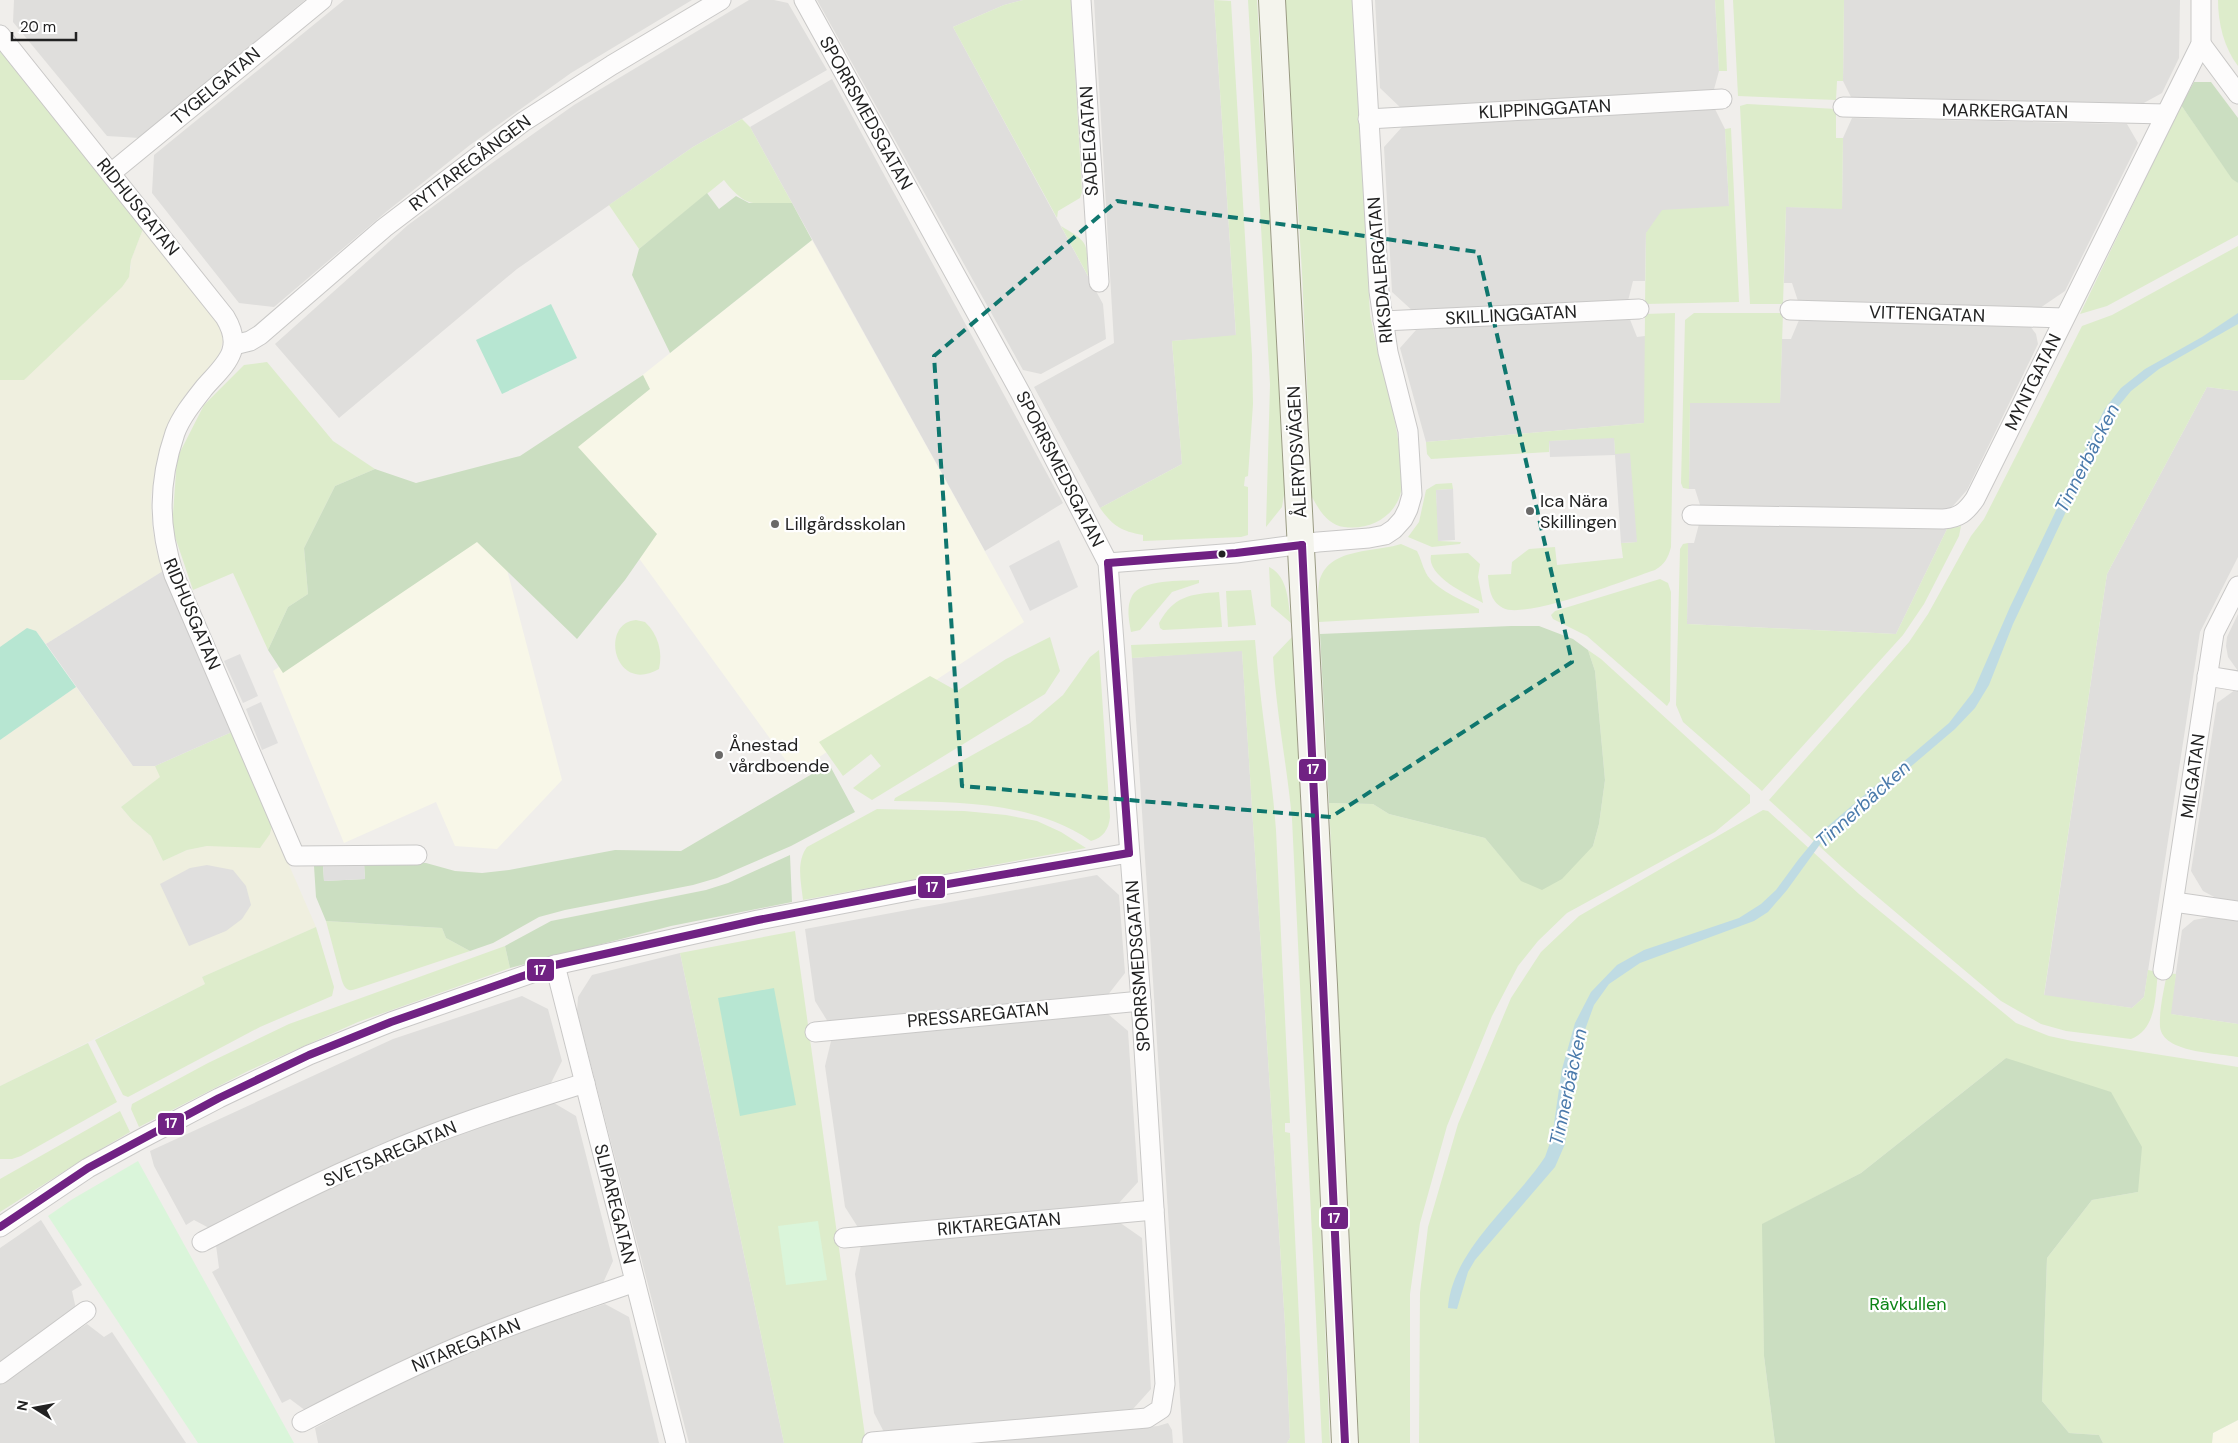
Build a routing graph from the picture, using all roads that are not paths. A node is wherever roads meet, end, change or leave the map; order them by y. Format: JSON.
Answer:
{"nodes":[{"id":1,"x":322,"y":0,"type":"edge"},
{"id":2,"x":721,"y":0,"type":"edge"},
{"id":3,"x":804,"y":0,"type":"edge"},
{"id":4,"x":1081,"y":0,"type":"edge"},
{"id":5,"x":1272,"y":0,"type":"edge"},
{"id":6,"x":1362,"y":0,"type":"edge"},
{"id":7,"x":2201,"y":0,"type":"edge"},
{"id":8,"x":0,"y":35,"type":"edge"},
{"id":9,"x":2201,"y":44,"type":"junction"},
{"id":10,"x":2238,"y":94,"type":"edge"},
{"id":11,"x":1722,"y":99,"type":"dead end"},
{"id":12,"x":1843,"y":107,"type":"dead end"},
{"id":13,"x":2166,"y":114,"type":"junction"},
{"id":14,"x":1368,"y":119,"type":"junction"},
{"id":15,"x":112,"y":173,"type":"junction"},
{"id":16,"x":1099,"y":282,"type":"dead end"},
{"id":17,"x":1638,"y":309,"type":"dead end"},
{"id":18,"x":1790,"y":310,"type":"dead end"},
{"id":19,"x":2064,"y":318,"type":"junction"},
{"id":20,"x":1383,"y":321,"type":"junction"},
{"id":21,"x":234,"y":344,"type":"junction"},
{"id":22,"x":1692,"y":515,"type":"dead end"},
{"id":23,"x":1302,"y":545,"type":"junction"},
{"id":24,"x":1108,"y":563,"type":"junction"},
{"id":25,"x":2238,"y":586,"type":"edge"},
{"id":26,"x":2207,"y":676,"type":"junction"},
{"id":27,"x":2238,"y":681,"type":"edge"},
{"id":28,"x":1129,"y":853,"type":"junction"},
{"id":29,"x":417,"y":855,"type":"dead end"},
{"id":30,"x":2174,"y":902,"type":"junction"},
{"id":31,"x":2238,"y":911,"type":"edge"},
{"id":32,"x":555,"y":965,"type":"junction"},
{"id":33,"x":2163,"y":970,"type":"dead end"},
{"id":34,"x":1141,"y":1001,"type":"junction"},
{"id":35,"x":815,"y":1032,"type":"dead end"},
{"id":36,"x":585,"y":1083,"type":"junction"},
{"id":37,"x":1154,"y":1210,"type":"junction"},
{"id":38,"x":0,"y":1227,"type":"edge"},
{"id":39,"x":844,"y":1238,"type":"dead end"},
{"id":40,"x":202,"y":1242,"type":"dead end"},
{"id":41,"x":635,"y":1282,"type":"junction"},
{"id":42,"x":86,"y":1311,"type":"dead end"},
{"id":43,"x":0,"y":1374,"type":"edge"},
{"id":44,"x":302,"y":1422,"type":"dead end"},
{"id":45,"x":872,"y":1442,"type":"edge"},
{"id":46,"x":676,"y":1443,"type":"edge"},
{"id":47,"x":1345,"y":1443,"type":"edge"}],
"edges":[{"from":1,"to":15,"type":"street","name":"TYGELGATAN"},
{"from":2,"to":21,"type":"street","name":"RYTTAREGÅNGEN"},
{"from":3,"to":24,"type":"street","name":"SPORRSMEDSGATAN"},
{"from":4,"to":16,"type":"street","name":"SADELGATAN"},
{"from":5,"to":23,"type":"main road","name":"ÅLERYDSVÄGEN"},
{"from":6,"to":14,"type":"street","name":"RIKSDALERGATAN"},
{"from":7,"to":9,"type":"street","name":"MYNTGATAN"},
{"from":8,"to":15,"type":"street","name":"RIDHUSGATAN"},
{"from":9,"to":10,"type":"street"},
{"from":9,"to":13,"type":"street","name":"MYNTGATAN"},
{"from":11,"to":14,"type":"street","name":"KLIPPINGGATAN"},
{"from":12,"to":13,"type":"street","name":"MARKERGATAN"},
{"from":13,"to":19,"type":"street","name":"MYNTGATAN"},
{"from":14,"to":20,"type":"street","name":"RIKSDALERGATAN"},
{"from":15,"to":21,"type":"street","name":"RIDHUSGATAN"},
{"from":17,"to":20,"type":"street","name":"SKILLINGGATAN"},
{"from":18,"to":19,"type":"street","name":"VITTENGATAN"},
{"from":19,"to":22,"type":"street","name":"MYNTGATAN"},
{"from":20,"to":23,"type":"street","name":"RIKSDALERGATAN"},
{"from":21,"to":29,"type":"street","name":"RIDHUSGATAN"},
{"from":23,"to":24,"type":"street","name":"RIKSDALERGATAN"},
{"from":23,"to":47,"type":"main road","name":"ÅLERYDSVÄGEN"},
{"from":24,"to":28,"type":"street","name":"SPORRSMEDSGATAN"},
{"from":25,"to":26,"type":"street","name":"MILGATAN"},
{"from":26,"to":27,"type":"street"},
{"from":26,"to":30,"type":"street","name":"MILGATAN"},
{"from":28,"to":32,"type":"street"},
{"from":28,"to":34,"type":"street","name":"SPORRSMEDSGATAN"},
{"from":30,"to":31,"type":"street"},
{"from":30,"to":33,"type":"street","name":"MILGATAN"},
{"from":32,"to":36,"type":"street","name":"SLIPAREGATAN"},
{"from":32,"to":38,"type":"street"},
{"from":34,"to":35,"type":"street","name":"PRESSAREGATAN"},
{"from":34,"to":37,"type":"street","name":"SPORRSMEDSGATAN"},
{"from":36,"to":40,"type":"street","name":"SVETSAREGATAN"},
{"from":36,"to":41,"type":"street","name":"SLIPAREGATAN"},
{"from":37,"to":39,"type":"street","name":"RIKTAREGATAN"},
{"from":37,"to":45,"type":"street","name":"SPORRSMEDSGATAN"},
{"from":41,"to":44,"type":"street","name":"NITAREGATAN"},
{"from":41,"to":46,"type":"street","name":"SLIPAREGATAN"},
{"from":42,"to":43,"type":"street"}]}
